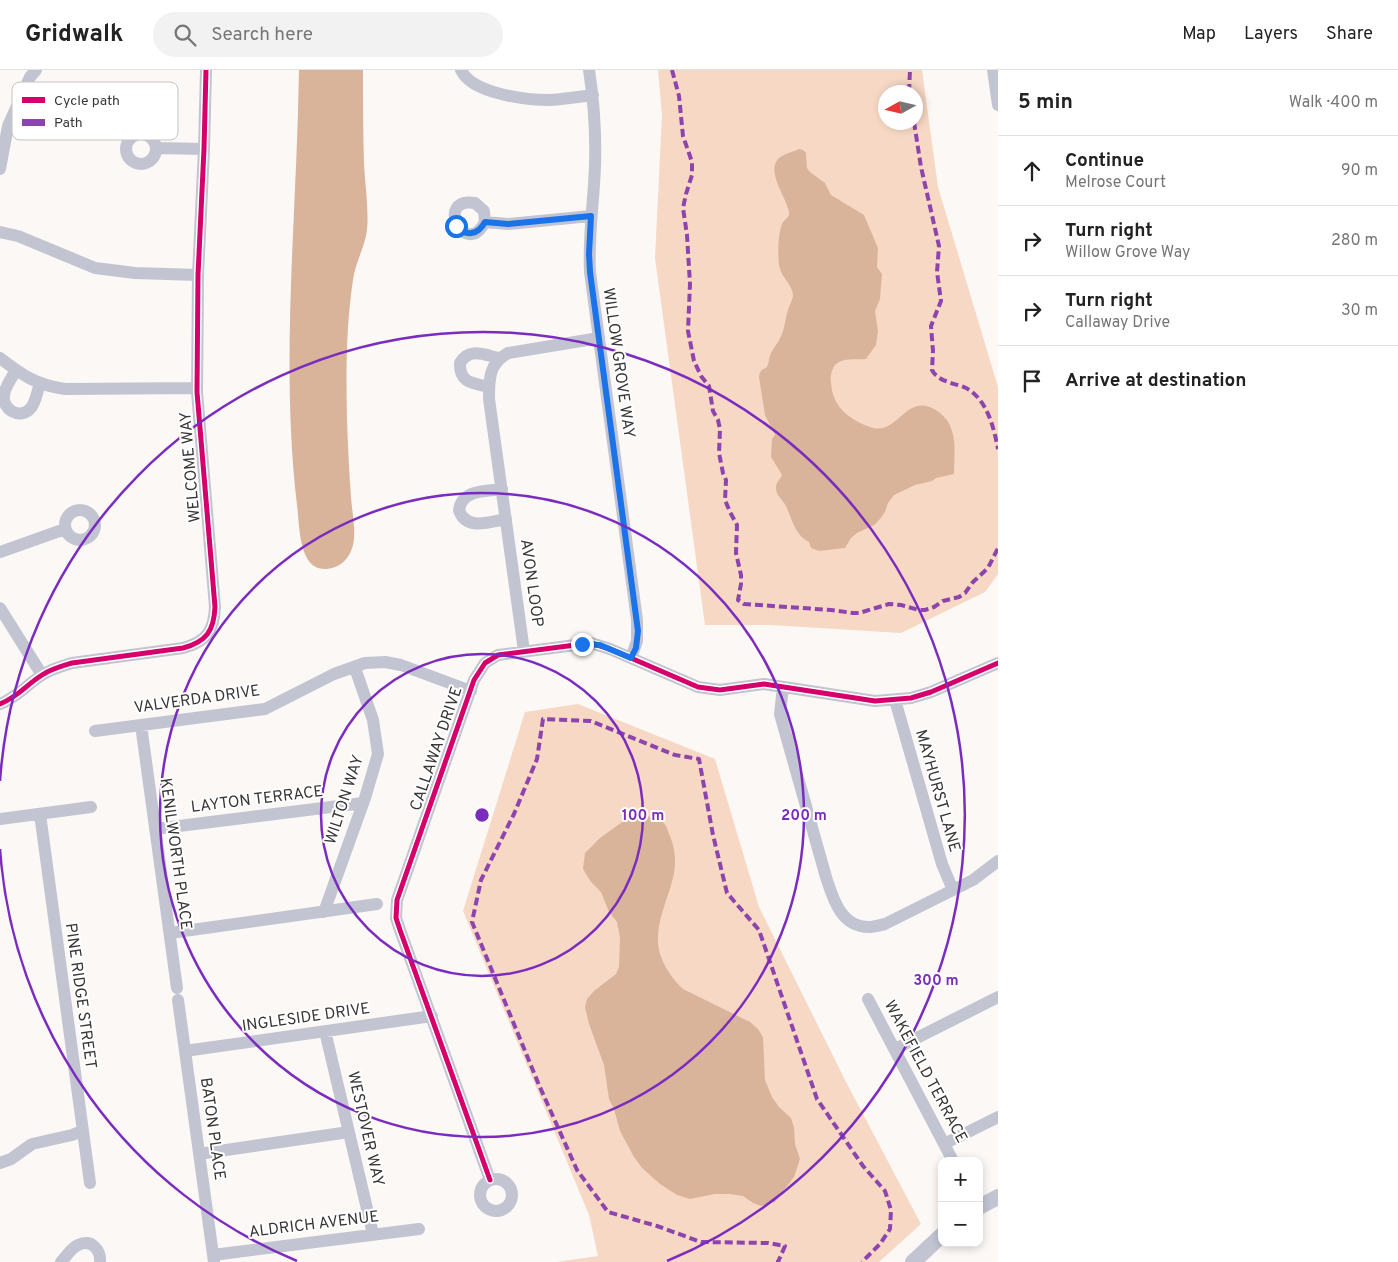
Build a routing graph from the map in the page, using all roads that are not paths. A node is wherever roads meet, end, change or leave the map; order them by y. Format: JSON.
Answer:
{"nodes":[{"id":1,"x":36,"y":70,"type":"edge"},
{"id":2,"x":206,"y":70,"type":"edge"},
{"id":3,"x":461,"y":70,"type":"edge"},
{"id":4,"x":589,"y":70,"type":"edge"},
{"id":5,"x":993,"y":70,"type":"edge"},
{"id":6,"x":28,"y":82,"type":"edge"},
{"id":7,"x":593,"y":95,"type":"junction"},
{"id":8,"x":998,"y":105,"type":"edge"},
{"id":9,"x":12,"y":117,"type":"edge"},
{"id":10,"x":157,"y":148,"type":"dead end"},
{"id":11,"x":204,"y":149,"type":"junction"},
{"id":12,"x":0,"y":169,"type":"edge"},
{"id":13,"x":591,"y":216,"type":"junction"},
{"id":14,"x":485,"y":222,"type":"dead end"},
{"id":15,"x":0,"y":232,"type":"edge"},
{"id":16,"x":198,"y":275,"type":"junction"},
{"id":17,"x":599,"y":338,"type":"junction"},
{"id":18,"x":0,"y":358,"type":"edge"},
{"id":19,"x":499,"y":358,"type":"junction"},
{"id":20,"x":16,"y":370,"type":"junction"},
{"id":21,"x":40,"y":384,"type":"junction"},
{"id":22,"x":489,"y":387,"type":"junction"},
{"id":23,"x":197,"y":388,"type":"junction"},
{"id":24,"x":502,"y":489,"type":"junction"},
{"id":25,"x":506,"y":519,"type":"junction"},
{"id":26,"x":65,"y":529,"type":"dead end"},
{"id":27,"x":0,"y":552,"type":"edge"},
{"id":28,"x":0,"y":608,"type":"edge"},
{"id":29,"x":524,"y":652,"type":"junction"},
{"id":30,"x":631,"y":658,"type":"junction"},
{"id":31,"x":998,"y":664,"type":"edge"},
{"id":32,"x":355,"y":668,"type":"junction"},
{"id":33,"x":42,"y":675,"type":"junction"},
{"id":34,"x":783,"y":687,"type":"junction"},
{"id":35,"x":470,"y":691,"type":"junction"},
{"id":36,"x":895,"y":700,"type":"junction"},
{"id":37,"x":0,"y":704,"type":"edge"},
{"id":38,"x":141,"y":725,"type":"junction"},
{"id":39,"x":95,"y":731,"type":"dead end"},
{"id":40,"x":363,"y":803,"type":"junction"},
{"id":41,"x":91,"y":807,"type":"dead end"},
{"id":42,"x":40,"y":814,"type":"junction"},
{"id":43,"x":0,"y":819,"type":"edge"},
{"id":44,"x":155,"y":829,"type":"junction"},
{"id":45,"x":998,"y":860,"type":"edge"},
{"id":46,"x":953,"y":890,"type":"junction"},
{"id":47,"x":376,"y":904,"type":"dead end"},
{"id":48,"x":324,"y":912,"type":"junction"},
{"id":49,"x":170,"y":933,"type":"junction"},
{"id":50,"x":178,"y":994,"type":"joint"},
{"id":51,"x":998,"y":997,"type":"edge"},
{"id":52,"x":868,"y":999,"type":"dead end"},
{"id":53,"x":432,"y":1016,"type":"junction"},
{"id":54,"x":325,"y":1031,"type":"junction"},
{"id":55,"x":895,"y":1049,"type":"junction"},
{"id":56,"x":185,"y":1051,"type":"junction"},
{"id":57,"x":998,"y":1117,"type":"edge"},
{"id":58,"x":82,"y":1130,"type":"junction"},
{"id":59,"x":349,"y":1132,"type":"junction"},
{"id":60,"x":944,"y":1144,"type":"junction"},
{"id":61,"x":199,"y":1154,"type":"junction"},
{"id":62,"x":951,"y":1157,"type":"edge"},
{"id":63,"x":0,"y":1163,"type":"edge"},
{"id":64,"x":490,"y":1180,"type":"dead end"},
{"id":65,"x":90,"y":1183,"type":"dead end"},
{"id":66,"x":998,"y":1197,"type":"edge"},
{"id":67,"x":983,"y":1205,"type":"edge"},
{"id":68,"x":419,"y":1229,"type":"dead end"},
{"id":69,"x":373,"y":1234,"type":"junction"},
{"id":70,"x":938,"y":1240,"type":"edge"},
{"id":71,"x":213,"y":1258,"type":"edge"},
{"id":72,"x":921,"y":1259,"type":"edge"},
{"id":73,"x":61,"y":1262,"type":"edge"},
{"id":74,"x":100,"y":1262,"type":"edge"}],
"edges":[{"from":1,"to":6,"type":"street"},
{"from":2,"to":11,"type":"street","name":"WELCOME WAY"},
{"from":3,"to":7,"type":"street"},
{"from":4,"to":7,"type":"street","name":"WILLOW GROVE WAY"},
{"from":5,"to":8,"type":"street"},
{"from":7,"to":13,"type":"street","name":"WILLOW GROVE WAY"},
{"from":9,"to":12,"type":"street"},
{"from":10,"to":11,"type":"street"},
{"from":11,"to":16,"type":"street","name":"WELCOME WAY"},
{"from":13,"to":14,"type":"street"},
{"from":13,"to":17,"type":"street","name":"WILLOW GROVE WAY"},
{"from":15,"to":16,"type":"street"},
{"from":16,"to":23,"type":"street","name":"WELCOME WAY"},
{"from":17,"to":19,"type":"street"},
{"from":17,"to":30,"type":"street","name":"WILLOW GROVE WAY"},
{"from":18,"to":20,"type":"street"},
{"from":19,"to":22,"type":"street","name":"AVON LOOP"},
{"from":19,"to":22,"type":"street"},
{"from":20,"to":21,"type":"street"},
{"from":20,"to":21,"type":"street"},
{"from":21,"to":23,"type":"street"},
{"from":22,"to":24,"type":"street","name":"AVON LOOP"},
{"from":23,"to":33,"type":"street","name":"WELCOME WAY"},
{"from":24,"to":25,"type":"street","name":"AVON LOOP"},
{"from":24,"to":25,"type":"street","name":"AVON LOOP"},
{"from":25,"to":29,"type":"street","name":"AVON LOOP"},
{"from":26,"to":27,"type":"street"},
{"from":28,"to":33,"type":"street"},
{"from":29,"to":30,"type":"street","name":"CALLAWAY DRIVE"},
{"from":29,"to":35,"type":"street","name":"CALLAWAY DRIVE"},
{"from":30,"to":34,"type":"street","name":"CALLAWAY DRIVE"},
{"from":31,"to":36,"type":"street","name":"CALLAWAY DRIVE"},
{"from":32,"to":35,"type":"street","name":"VALVERDA DRIVE"},
{"from":32,"to":38,"type":"street","name":"VALVERDA DRIVE"},
{"from":32,"to":40,"type":"street","name":"WILTON WAY"},
{"from":33,"to":37,"type":"street","name":"WELCOME WAY"},
{"from":34,"to":36,"type":"street","name":"CALLAWAY DRIVE"},
{"from":34,"to":46,"type":"street"},
{"from":35,"to":53,"type":"street","name":"CALLAWAY DRIVE"},
{"from":36,"to":46,"type":"street","name":"MAYHURST LANE"},
{"from":38,"to":39,"type":"street","name":"VALVERDA DRIVE"},
{"from":38,"to":44,"type":"street","name":"KENILWORTH PLACE"},
{"from":40,"to":44,"type":"street","name":"LAYTON TERRACE"},
{"from":40,"to":48,"type":"street","name":"WILTON WAY"},
{"from":41,"to":42,"type":"street"},
{"from":42,"to":43,"type":"street"},
{"from":42,"to":58,"type":"street","name":"PINE RIDGE STREET"},
{"from":44,"to":49,"type":"street","name":"KENILWORTH PLACE"},
{"from":45,"to":46,"type":"street"},
{"from":47,"to":48,"type":"street"},
{"from":48,"to":49,"type":"street"},
{"from":49,"to":50,"type":"street","name":"KENILWORTH PLACE"},
{"from":50,"to":56,"type":"street","name":"BATON PLACE"},
{"from":51,"to":55,"type":"street"},
{"from":52,"to":55,"type":"street","name":"WAKEFIELD TERRACE"},
{"from":53,"to":54,"type":"street","name":"INGLESIDE DRIVE"},
{"from":53,"to":64,"type":"street","name":"CALLAWAY DRIVE"},
{"from":54,"to":56,"type":"street","name":"INGLESIDE DRIVE"},
{"from":54,"to":59,"type":"street","name":"WESTOVER WAY"},
{"from":55,"to":60,"type":"street","name":"WAKEFIELD TERRACE"},
{"from":56,"to":61,"type":"street","name":"BATON PLACE"},
{"from":57,"to":60,"type":"street"},
{"from":58,"to":63,"type":"street"},
{"from":58,"to":65,"type":"street","name":"PINE RIDGE STREET"},
{"from":59,"to":61,"type":"street"},
{"from":59,"to":69,"type":"street","name":"WESTOVER WAY"},
{"from":60,"to":62,"type":"street","name":"WAKEFIELD TERRACE"},
{"from":61,"to":71,"type":"street","name":"BATON PLACE"},
{"from":66,"to":67,"type":"street"},
{"from":68,"to":69,"type":"street","name":"ALDRICH AVENUE"},
{"from":69,"to":71,"type":"street","name":"ALDRICH AVENUE"},
{"from":70,"to":72,"type":"street"},
{"from":73,"to":74,"type":"street"}]}
